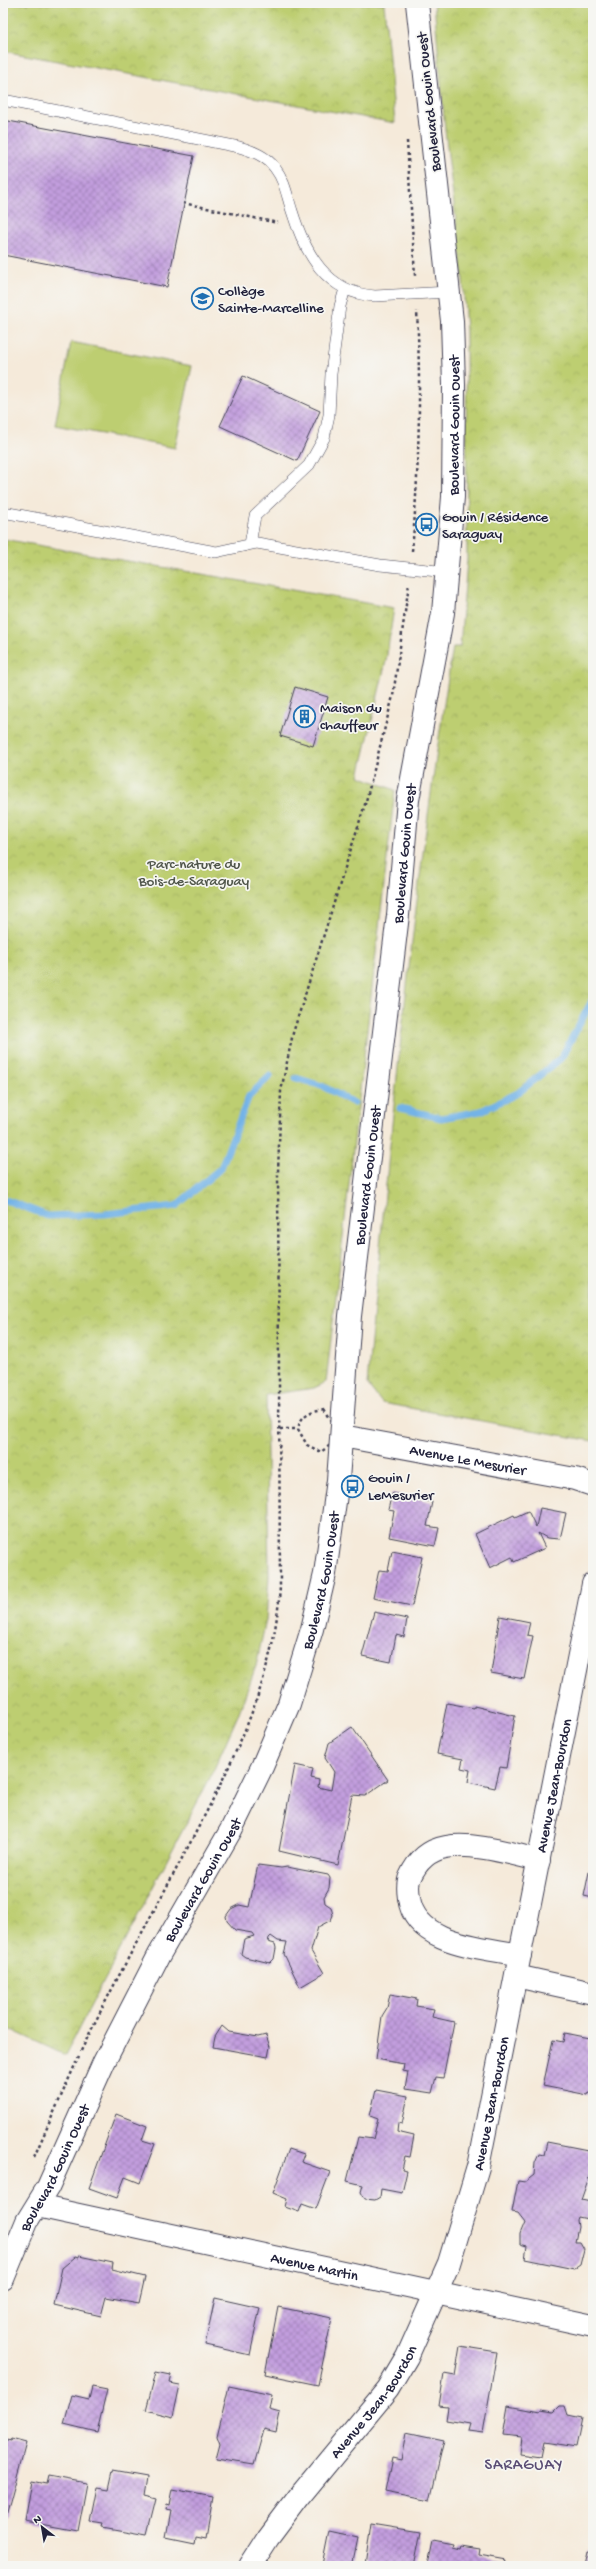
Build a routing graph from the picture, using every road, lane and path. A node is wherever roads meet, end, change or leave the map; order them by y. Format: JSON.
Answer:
{"nodes":[{"id":1,"x":418,"y":3,"type":"edge"},
{"id":2,"x":3,"y":100,"type":"edge"},
{"id":3,"x":407,"y":138,"type":"dead end"},
{"id":4,"x":183,"y":203,"type":"dead end"},
{"id":5,"x":274,"y":224,"type":"dead end"},
{"id":6,"x":415,"y":280,"type":"dead end"},
{"id":7,"x":345,"y":289,"type":"junction"},
{"id":8,"x":449,"y":292,"type":"junction"},
{"id":9,"x":417,"y":314,"type":"dead end"},
{"id":10,"x":3,"y":512,"type":"edge"},
{"id":11,"x":413,"y":535,"type":"dead end"},
{"id":12,"x":250,"y":544,"type":"junction"},
{"id":13,"x":447,"y":572,"type":"junction"},
{"id":14,"x":406,"y":608,"type":"dead end"},
{"id":15,"x":324,"y":1409,"type":"dead end"},
{"id":16,"x":280,"y":1429,"type":"junction"},
{"id":17,"x":298,"y":1429,"type":"junction"},
{"id":18,"x":342,"y":1436,"type":"junction"},
{"id":19,"x":321,"y":1452,"type":"dead end"},
{"id":20,"x":593,"y":1485,"type":"edge"},
{"id":21,"x":593,"y":1584,"type":"edge"},
{"id":22,"x":539,"y":1860,"type":"junction"},
{"id":23,"x":520,"y":1955,"type":"junction"},
{"id":24,"x":516,"y":1976,"type":"junction"},
{"id":25,"x":593,"y":1993,"type":"edge"},
{"id":26,"x":33,"y":2160,"type":"dead end"},
{"id":27,"x":36,"y":2206,"type":"junction"},
{"id":28,"x":3,"y":2279,"type":"edge"},
{"id":29,"x":436,"y":2293,"type":"junction"},
{"id":30,"x":593,"y":2326,"type":"edge"},
{"id":31,"x":250,"y":2566,"type":"edge"}],
"edges":[{"from":1,"to":8,"type":"street","name":"Boulevard Gouin Ouest"},
{"from":2,"to":7,"type":"lane"},
{"from":3,"to":6,"type":"path","name":"Boulevard Gouin Ouest"},
{"from":4,"to":5,"type":"path"},
{"from":7,"to":8,"type":"lane"},
{"from":7,"to":12,"type":"lane"},
{"from":8,"to":13,"type":"street","name":"Boulevard Gouin Ouest"},
{"from":9,"to":11,"type":"path"},
{"from":10,"to":12,"type":"lane"},
{"from":12,"to":13,"type":"lane"},
{"from":13,"to":18,"type":"street","name":"Boulevard Gouin Ouest"},
{"from":14,"to":16,"type":"path","name":"Boulevard Gouin Ouest"},
{"from":15,"to":17,"type":"path"},
{"from":16,"to":17,"type":"path"},
{"from":16,"to":26,"type":"path","name":"Boulevard Gouin Ouest"},
{"from":17,"to":19,"type":"path"},
{"from":18,"to":20,"type":"street","name":"Avenue Le Mesurier"},
{"from":18,"to":27,"type":"street","name":"Boulevard Gouin Ouest"},
{"from":21,"to":22,"type":"street","name":"Avenue Jean-Bourdon"},
{"from":22,"to":23,"type":"street","name":"Avenue Jean-Bourdon"},
{"from":22,"to":23,"type":"street"},
{"from":23,"to":24,"type":"street","name":"Avenue Jean-Bourdon"},
{"from":24,"to":25,"type":"street"},
{"from":24,"to":29,"type":"street","name":"Avenue Jean-Bourdon"},
{"from":27,"to":28,"type":"street","name":"Boulevard Gouin Ouest"},
{"from":27,"to":29,"type":"street","name":"Avenue Martin"},
{"from":29,"to":30,"type":"street","name":"Avenue Martin"},
{"from":29,"to":31,"type":"street","name":"Avenue Jean-Bourdon"}]}
